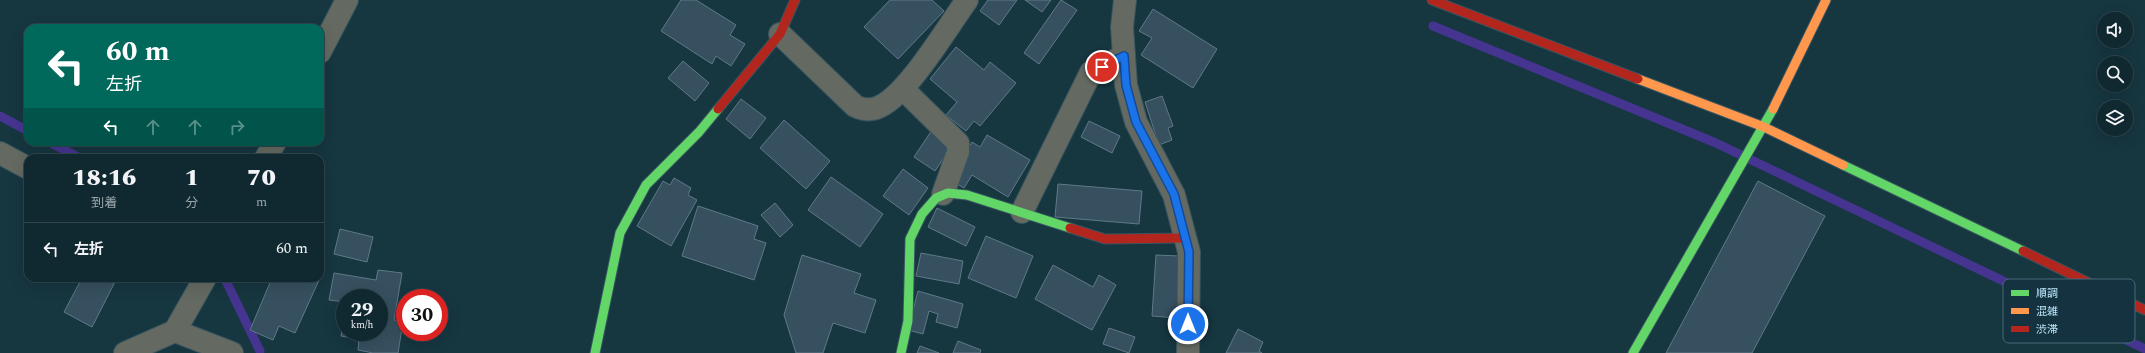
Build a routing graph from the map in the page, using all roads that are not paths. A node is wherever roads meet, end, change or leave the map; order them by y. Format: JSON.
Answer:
{"nodes":[{"id":1,"x":347,"y":0,"type":"edge"},
{"id":2,"x":795,"y":0,"type":"edge"},
{"id":3,"x":967,"y":0,"type":"edge"},
{"id":4,"x":1125,"y":0,"type":"edge"},
{"id":5,"x":1432,"y":0,"type":"edge"},
{"id":6,"x":1826,"y":0,"type":"edge"},
{"id":7,"x":780,"y":34,"type":"junction"},
{"id":8,"x":324,"y":44,"type":"edge"},
{"id":9,"x":1124,"y":56,"type":"junction"},
{"id":10,"x":903,"y":89,"type":"junction"},
{"id":11,"x":1764,"y":127,"type":"junction"},
{"id":12,"x":0,"y":153,"type":"edge"},
{"id":13,"x":24,"y":166,"type":"edge"},
{"id":14,"x":943,"y":194,"type":"junction"},
{"id":15,"x":1022,"y":212,"type":"junction"},
{"id":16,"x":1185,"y":238,"type":"junction"},
{"id":17,"x":2080,"y":279,"type":"edge"},
{"id":18,"x":203,"y":282,"type":"edge"},
{"id":19,"x":2135,"y":305,"type":"edge"},
{"id":20,"x":2145,"y":310,"type":"edge"},
{"id":21,"x":175,"y":332,"type":"junction"},
{"id":22,"x":125,"y":353,"type":"edge"},
{"id":23,"x":232,"y":353,"type":"edge"},
{"id":24,"x":595,"y":353,"type":"edge"},
{"id":25,"x":901,"y":353,"type":"edge"},
{"id":26,"x":1188,"y":353,"type":"edge"},
{"id":27,"x":1632,"y":353,"type":"edge"}],
"edges":[{"from":1,"to":8,"type":"street"},
{"from":2,"to":7,"type":"street"},
{"from":3,"to":10,"type":"street"},
{"from":4,"to":9,"type":"street"},
{"from":5,"to":11,"type":"street"},
{"from":6,"to":11,"type":"street"},
{"from":7,"to":10,"type":"street"},
{"from":7,"to":24,"type":"street"},
{"from":9,"to":15,"type":"street"},
{"from":9,"to":16,"type":"street"},
{"from":10,"to":14,"type":"street"},
{"from":11,"to":17,"type":"street"},
{"from":11,"to":27,"type":"street"},
{"from":12,"to":13,"type":"street"},
{"from":14,"to":15,"type":"street"},
{"from":14,"to":25,"type":"street"},
{"from":15,"to":16,"type":"street"},
{"from":16,"to":26,"type":"street"},
{"from":18,"to":21,"type":"street"},
{"from":19,"to":20,"type":"street"},
{"from":21,"to":22,"type":"street"},
{"from":21,"to":23,"type":"street"}]}
